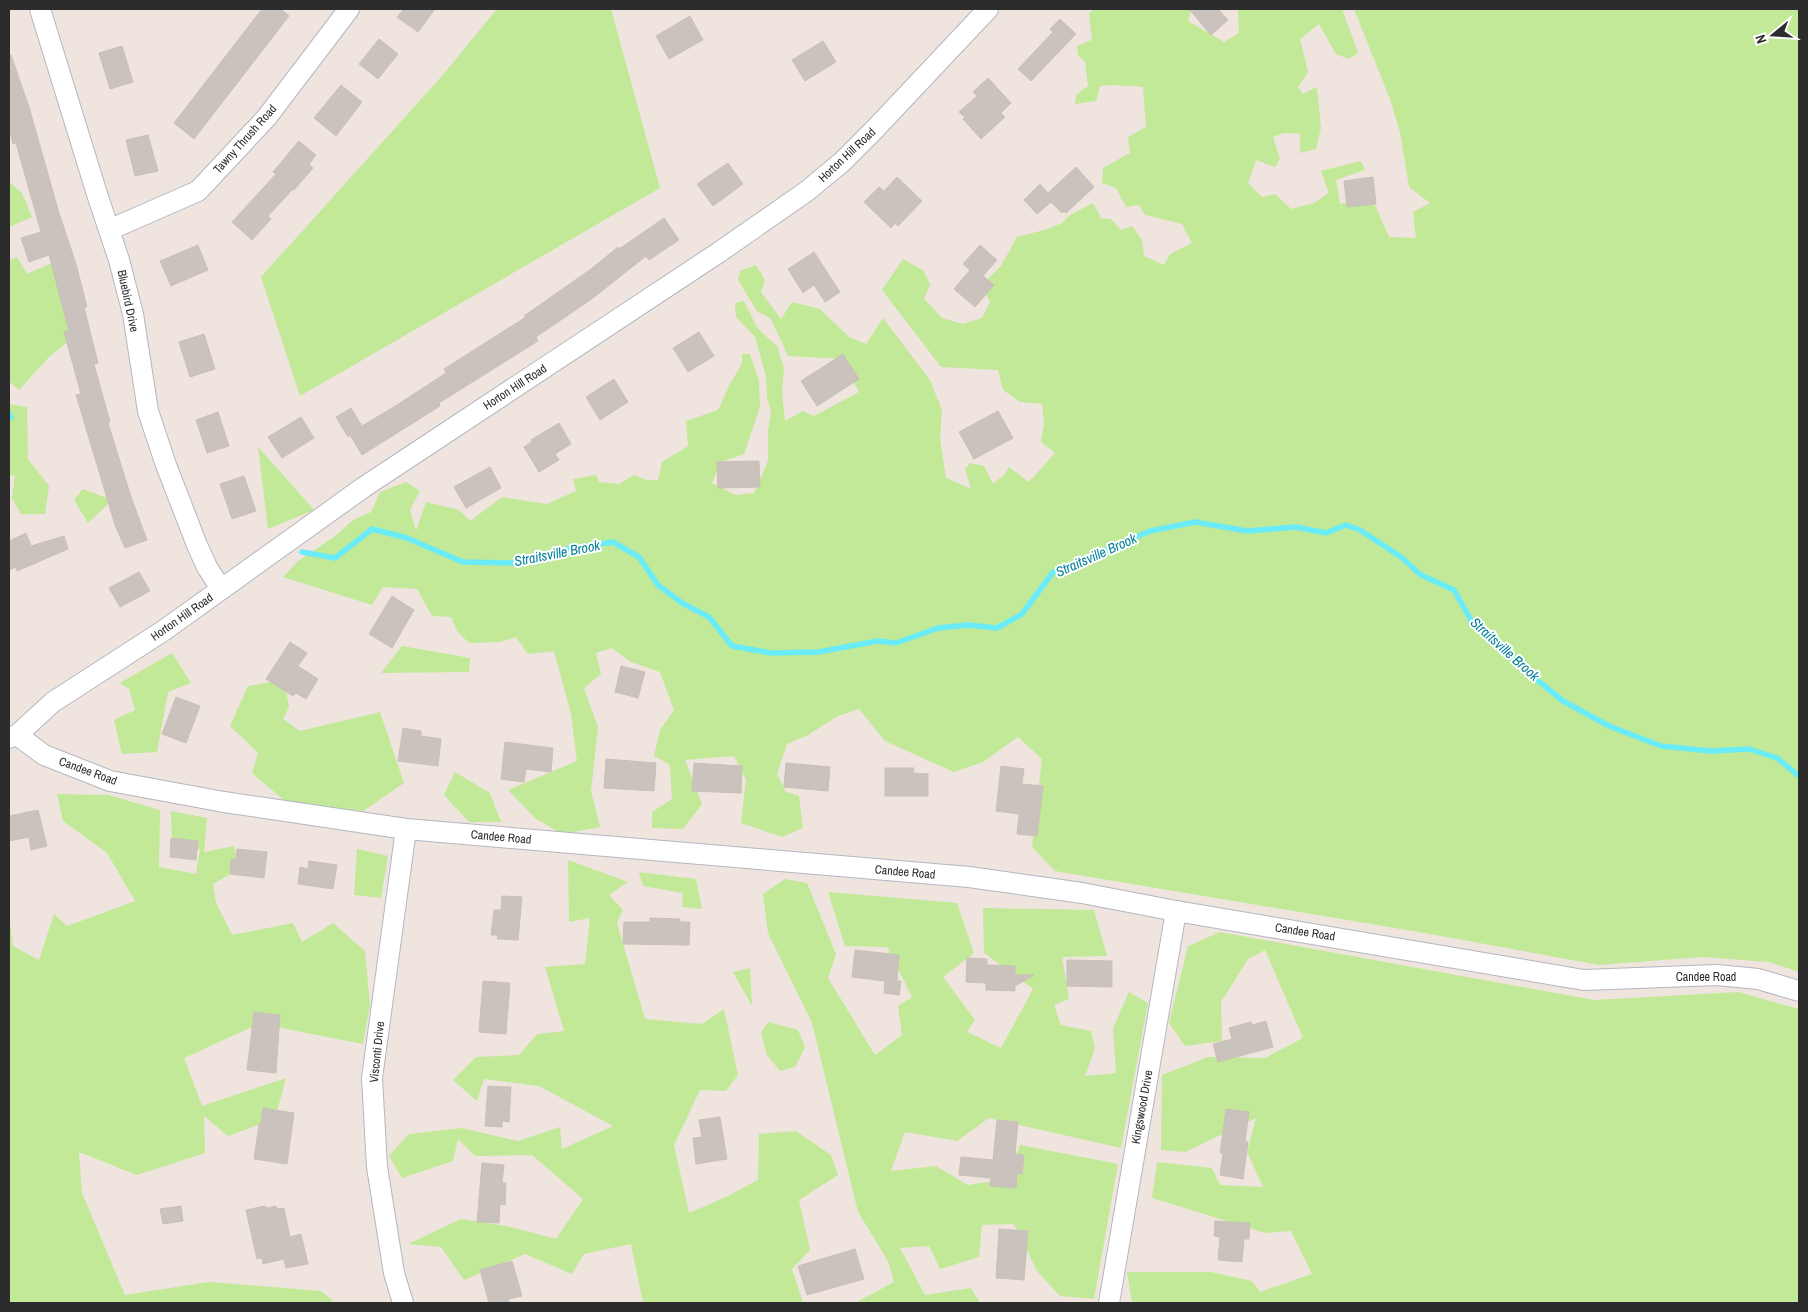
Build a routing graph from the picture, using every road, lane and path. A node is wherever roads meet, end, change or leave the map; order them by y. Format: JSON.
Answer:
{"nodes":[{"id":1,"x":40,"y":9,"type":"edge"},
{"id":2,"x":349,"y":9,"type":"edge"},
{"id":3,"x":988,"y":9,"type":"edge"},
{"id":4,"x":109,"y":230,"type":"junction"},
{"id":5,"x":221,"y":589,"type":"junction"},
{"id":6,"x":13,"y":736,"type":"edge"},
{"id":7,"x":406,"y":829,"type":"junction"},
{"id":8,"x":1176,"y":911,"type":"junction"},
{"id":9,"x":1799,"y":991,"type":"edge"},
{"id":10,"x":403,"y":1303,"type":"edge"},
{"id":11,"x":1109,"y":1303,"type":"edge"}],
"edges":[{"from":1,"to":4,"type":"street","name":"Bluebird Drive"},
{"from":2,"to":4,"type":"street","name":"Tawny Thrush Road"},
{"from":3,"to":5,"type":"street","name":"Horton Hill Road"},
{"from":4,"to":5,"type":"street","name":"Bluebird Drive"},
{"from":5,"to":6,"type":"street","name":"Horton Hill Road"},
{"from":6,"to":7,"type":"street","name":"Candee Road"},
{"from":7,"to":8,"type":"street","name":"Candee Road"},
{"from":7,"to":10,"type":"street","name":"Visconti Drive"},
{"from":8,"to":9,"type":"street","name":"Candee Road"},
{"from":8,"to":11,"type":"street","name":"Kingswood Drive"}]}
